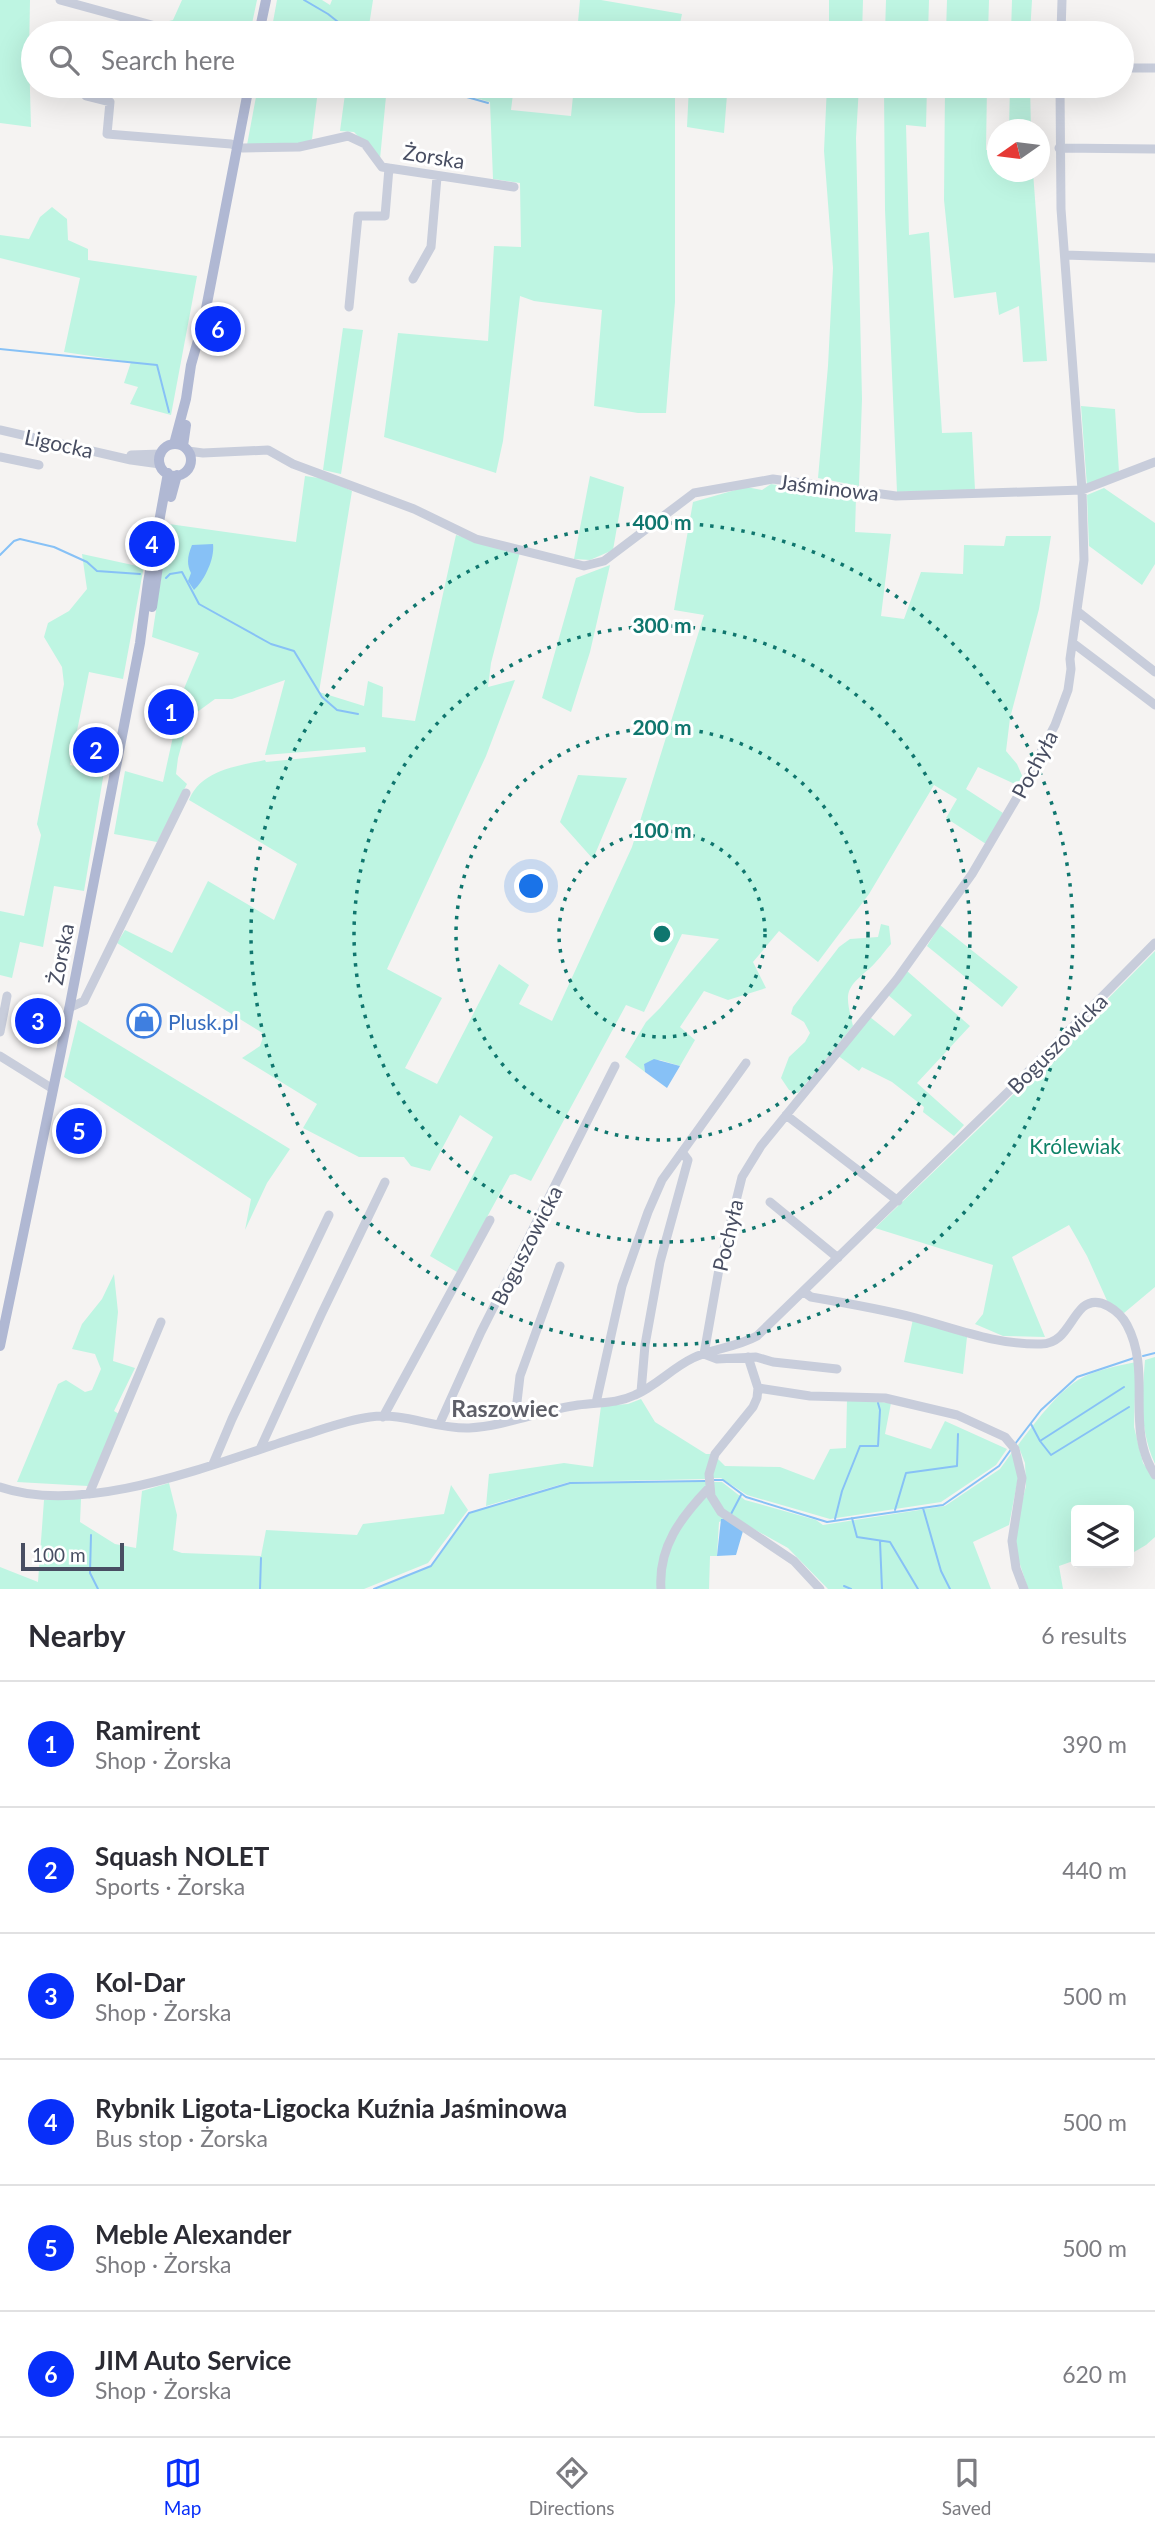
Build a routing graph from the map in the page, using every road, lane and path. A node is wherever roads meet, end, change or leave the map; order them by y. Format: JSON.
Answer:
{"nodes":[{"id":1,"x":60,"y":0,"type":"edge"},
{"id":2,"x":265,"y":0,"type":"edge"},
{"id":3,"x":1062,"y":0,"type":"edge"},
{"id":4,"x":137,"y":21,"type":"edge"},
{"id":5,"x":261,"y":21,"type":"edge"},
{"id":6,"x":1061,"y":21,"type":"edge"},
{"id":7,"x":1134,"y":68,"type":"edge"},
{"id":8,"x":1155,"y":68,"type":"edge"},
{"id":9,"x":94,"y":98,"type":"edge"},
{"id":10,"x":247,"y":98,"type":"edge"},
{"id":11,"x":1060,"y":98,"type":"edge"},
{"id":12,"x":237,"y":146,"type":"junction"},
{"id":13,"x":1059,"y":148,"type":"junction"},
{"id":14,"x":1155,"y":149,"type":"edge"},
{"id":15,"x":389,"y":168,"type":"junction"},
{"id":16,"x":437,"y":177,"type":"junction"},
{"id":17,"x":514,"y":187,"type":"dead end"},
{"id":18,"x":1065,"y":255,"type":"junction"},
{"id":19,"x":1155,"y":258,"type":"edge"},
{"id":20,"x":413,"y":279,"type":"dead end"},
{"id":21,"x":349,"y":307,"type":"dead end"},
{"id":22,"x":0,"y":430,"type":"edge"},
{"id":23,"x":184,"y":451,"type":"junction"},
{"id":24,"x":0,"y":457,"type":"edge"},
{"id":25,"x":161,"y":459,"type":"junction"},
{"id":26,"x":1155,"y":463,"type":"edge"},
{"id":27,"x":39,"y":466,"type":"dead end"},
{"id":28,"x":173,"y":474,"type":"junction"},
{"id":29,"x":1082,"y":490,"type":"junction"},
{"id":30,"x":1077,"y":611,"type":"junction"},
{"id":31,"x":1073,"y":643,"type":"junction"},
{"id":32,"x":1155,"y":672,"type":"edge"},
{"id":33,"x":1155,"y":705,"type":"edge"},
{"id":34,"x":186,"y":793,"type":"dead end"},
{"id":35,"x":1155,"y":943,"type":"edge"},
{"id":36,"x":7,"y":996,"type":"dead end"},
{"id":37,"x":69,"y":1008,"type":"junction"},
{"id":38,"x":0,"y":1032,"type":"edge"},
{"id":39,"x":0,"y":1056,"type":"edge"},
{"id":40,"x":746,"y":1063,"type":"dead end"},
{"id":41,"x":615,"y":1066,"type":"dead end"},
{"id":42,"x":53,"y":1089,"type":"junction"},
{"id":43,"x":786,"y":1115,"type":"junction"},
{"id":44,"x":682,"y":1152,"type":"junction"},
{"id":45,"x":385,"y":1182,"type":"dead end"},
{"id":46,"x":898,"y":1201,"type":"junction"},
{"id":47,"x":770,"y":1202,"type":"dead end"},
{"id":48,"x":329,"y":1215,"type":"dead end"},
{"id":49,"x":490,"y":1220,"type":"dead end"},
{"id":50,"x":838,"y":1258,"type":"junction"},
{"id":51,"x":560,"y":1266,"type":"dead end"},
{"id":52,"x":804,"y":1292,"type":"junction"},
{"id":53,"x":3,"y":1311,"type":"edge"},
{"id":54,"x":161,"y":1322,"type":"dead end"},
{"id":55,"x":0,"y":1346,"type":"edge"},
{"id":56,"x":704,"y":1354,"type":"junction"},
{"id":57,"x":748,"y":1357,"type":"junction"},
{"id":58,"x":836,"y":1369,"type":"dead end"},
{"id":59,"x":758,"y":1388,"type":"junction"},
{"id":60,"x":641,"y":1392,"type":"junction"},
{"id":61,"x":596,"y":1404,"type":"junction"},
{"id":62,"x":383,"y":1416,"type":"junction"},
{"id":63,"x":515,"y":1419,"type":"junction"},
{"id":64,"x":439,"y":1425,"type":"junction"},
{"id":65,"x":260,"y":1449,"type":"junction"},
{"id":66,"x":213,"y":1464,"type":"junction"},
{"id":67,"x":1155,"y":1475,"type":"edge"},
{"id":68,"x":0,"y":1487,"type":"edge"},
{"id":69,"x":709,"y":1488,"type":"junction"},
{"id":70,"x":13,"y":1492,"type":"junction"},
{"id":71,"x":89,"y":1494,"type":"junction"},
{"id":72,"x":0,"y":1495,"type":"edge"},
{"id":73,"x":661,"y":1589,"type":"edge"},
{"id":74,"x":820,"y":1589,"type":"edge"},
{"id":75,"x":1024,"y":1589,"type":"edge"}],
"edges":[{"from":1,"to":4,"type":"street"},
{"from":2,"to":5,"type":"main road"},
{"from":3,"to":6,"type":"street"},
{"from":7,"to":8,"type":"street"},
{"from":9,"to":12,"type":"street"},
{"from":10,"to":12,"type":"main road"},
{"from":11,"to":13,"type":"street","name":"Pochyła"},
{"from":12,"to":15,"type":"street","name":"Żorska"},
{"from":12,"to":23,"type":"main road"},
{"from":13,"to":14,"type":"street"},
{"from":13,"to":18,"type":"street","name":"Pochyła"},
{"from":15,"to":16,"type":"street","name":"Żorska"},
{"from":15,"to":21,"type":"street"},
{"from":16,"to":17,"type":"street","name":"Żorska"},
{"from":16,"to":20,"type":"street"},
{"from":18,"to":19,"type":"street"},
{"from":18,"to":29,"type":"street","name":"Pochyła"},
{"from":22,"to":25,"type":"street","name":"Ligocka"},
{"from":23,"to":25,"type":"main road"},
{"from":23,"to":28,"type":"main road"},
{"from":23,"to":29,"type":"street","name":"Jaśminowa"},
{"from":24,"to":27,"type":"street"},
{"from":25,"to":28,"type":"main road"},
{"from":26,"to":29,"type":"street","name":"Jaśminowa"},
{"from":28,"to":37,"type":"main road","name":"Żorska"},
{"from":29,"to":30,"type":"street","name":"Pochyła"},
{"from":30,"to":31,"type":"street","name":"Pochyła"},
{"from":30,"to":32,"type":"street"},
{"from":31,"to":33,"type":"street"},
{"from":31,"to":43,"type":"street","name":"Pochyła"},
{"from":34,"to":37,"type":"street"},
{"from":35,"to":46,"type":"street","name":"Boguszowicka"},
{"from":36,"to":38,"type":"street"},
{"from":37,"to":42,"type":"main road","name":"Żorska"},
{"from":39,"to":42,"type":"street"},
{"from":40,"to":44,"type":"street"},
{"from":41,"to":64,"type":"street","name":"Boguszowicka"},
{"from":42,"to":53,"type":"main road","name":"Żorska"},
{"from":43,"to":46,"type":"street"},
{"from":43,"to":56,"type":"street","name":"Pochyła"},
{"from":44,"to":60,"type":"street"},
{"from":44,"to":61,"type":"street"},
{"from":45,"to":65,"type":"street"},
{"from":46,"to":50,"type":"street","name":"Boguszowicka"},
{"from":47,"to":50,"type":"street"},
{"from":48,"to":66,"type":"street"},
{"from":49,"to":62,"type":"street","name":"Boguszowicka"},
{"from":50,"to":52,"type":"street","name":"Boguszowicka"},
{"from":51,"to":63,"type":"street","name":"Boguszowicka"},
{"from":52,"to":56,"type":"street","name":"Boguszowicka"},
{"from":52,"to":67,"type":"street"},
{"from":53,"to":55,"type":"main road","name":"Żorska"},
{"from":54,"to":71,"type":"street"},
{"from":56,"to":57,"type":"street"},
{"from":56,"to":60,"type":"street","name":"Boguszowicka"},
{"from":57,"to":58,"type":"street"},
{"from":57,"to":59,"type":"street"},
{"from":59,"to":69,"type":"street"},
{"from":59,"to":75,"type":"street"},
{"from":60,"to":61,"type":"street","name":"Boguszowicka"},
{"from":61,"to":63,"type":"street","name":"Boguszowicka"},
{"from":62,"to":64,"type":"street","name":"Boguszowicka"},
{"from":62,"to":65,"type":"street","name":"Boguszowicka"},
{"from":63,"to":64,"type":"street","name":"Boguszowicka"},
{"from":65,"to":66,"type":"street","name":"Boguszowicka"},
{"from":66,"to":71,"type":"street","name":"Boguszowicka"},
{"from":68,"to":70,"type":"street","name":"Boguszowicka"},
{"from":69,"to":73,"type":"street"},
{"from":69,"to":74,"type":"street"},
{"from":70,"to":71,"type":"street","name":"Boguszowicka"},
{"from":70,"to":72,"type":"street","name":"Boguszowicka"}]}
